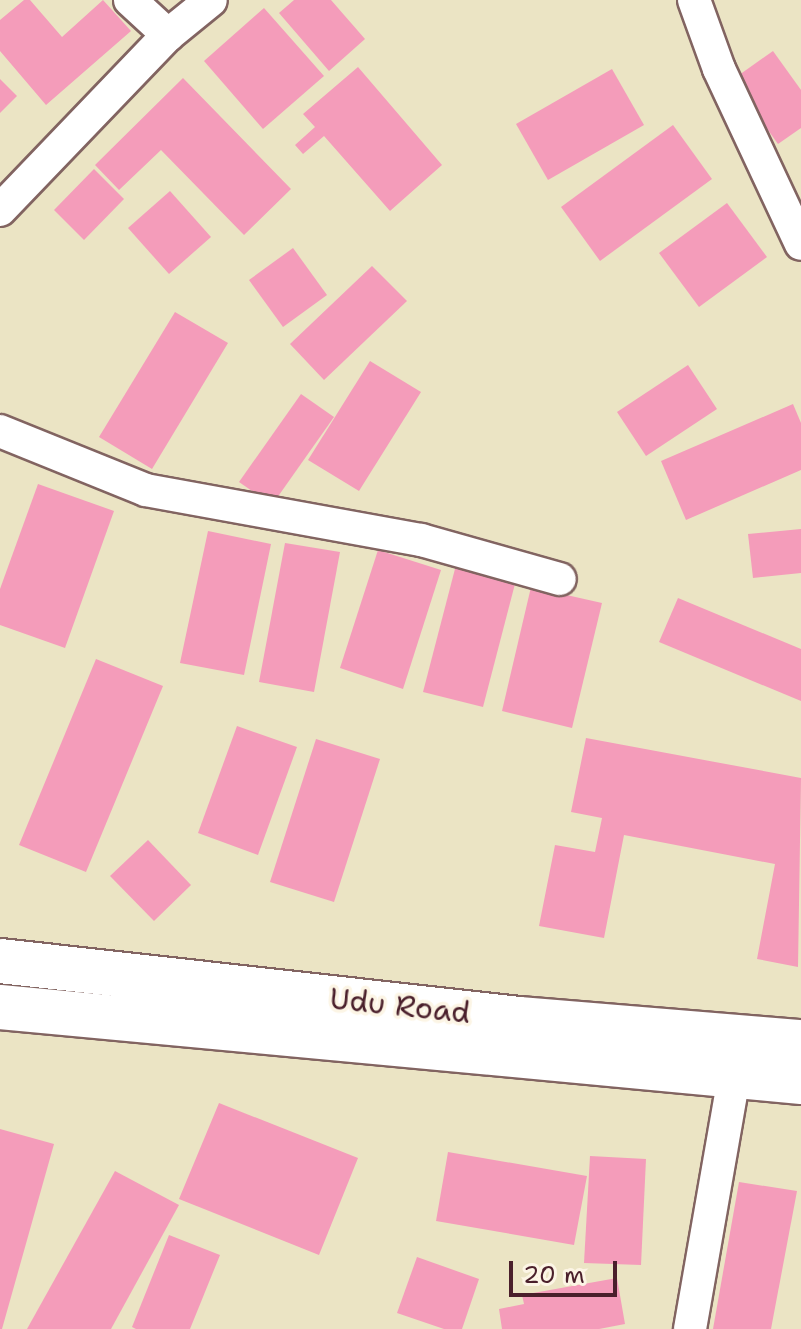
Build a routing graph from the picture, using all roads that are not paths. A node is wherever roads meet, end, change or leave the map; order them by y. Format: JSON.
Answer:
{"nodes":[{"id":1,"x":130,"y":0,"type":"edge"},
{"id":2,"x":211,"y":0,"type":"edge"},
{"id":3,"x":694,"y":0,"type":"edge"},
{"id":4,"x":168,"y":35,"type":"junction"},
{"id":5,"x":0,"y":210,"type":"edge"},
{"id":6,"x":801,"y":244,"type":"edge"},
{"id":7,"x":0,"y":431,"type":"edge"},
{"id":8,"x":560,"y":579,"type":"dead end"},
{"id":9,"x":0,"y":961,"type":"edge"},
{"id":10,"x":0,"y":1007,"type":"edge"},
{"id":11,"x":801,"y":1042,"type":"edge"},
{"id":12,"x":734,"y":1077,"type":"junction"},
{"id":13,"x":801,"y":1082,"type":"edge"},
{"id":14,"x":690,"y":1329,"type":"edge"}],
"edges":[{"from":1,"to":4,"type":"street"},
{"from":2,"to":4,"type":"street"},
{"from":3,"to":6,"type":"street"},
{"from":4,"to":5,"type":"street"},
{"from":7,"to":8,"type":"street"},
{"from":9,"to":11,"type":"main road","name":"Udu Road"},
{"from":10,"to":12,"type":"main road","name":"Udu Road"},
{"from":12,"to":13,"type":"main road","name":"Udu Road"},
{"from":12,"to":14,"type":"street"}]}
